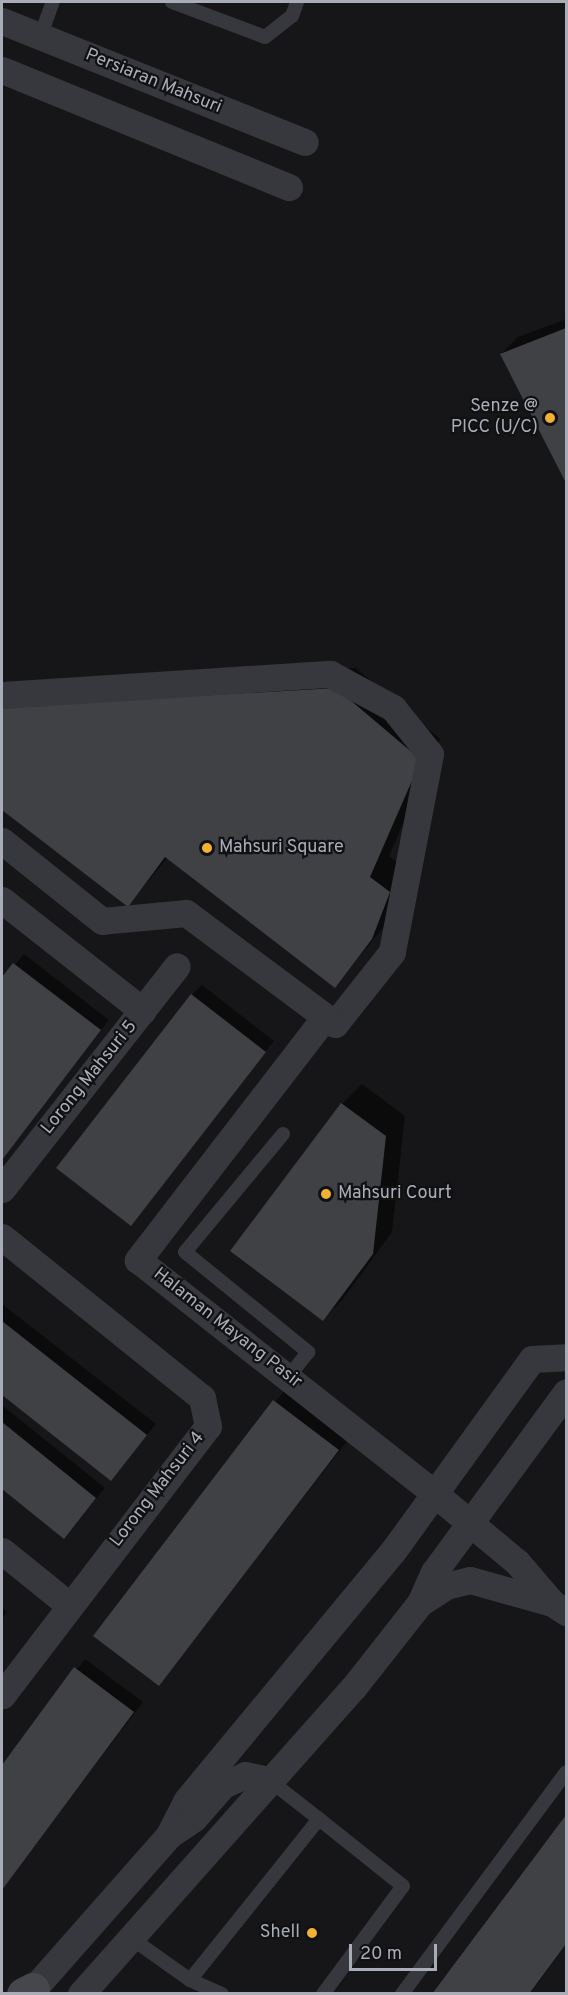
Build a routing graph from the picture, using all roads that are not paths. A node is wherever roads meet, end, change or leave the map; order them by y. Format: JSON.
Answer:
{"nodes":[{"id":1,"x":53,"y":2,"type":"edge"},
{"id":2,"x":172,"y":2,"type":"edge"},
{"id":3,"x":297,"y":2,"type":"edge"},
{"id":4,"x":2,"y":21,"type":"edge"},
{"id":5,"x":40,"y":37,"type":"junction"},
{"id":6,"x":2,"y":70,"type":"edge"},
{"id":7,"x":305,"y":142,"type":"dead end"},
{"id":8,"x":289,"y":187,"type":"dead end"},
{"id":9,"x":2,"y":695,"type":"edge"},
{"id":10,"x":2,"y":841,"type":"edge"},
{"id":11,"x":2,"y":900,"type":"edge"},
{"id":12,"x":177,"y":966,"type":"dead end"},
{"id":13,"x":143,"y":1011,"type":"junction"},
{"id":14,"x":326,"y":1017,"type":"junction"},
{"id":15,"x":283,"y":1134,"type":"dead end"},
{"id":16,"x":2,"y":1189,"type":"edge"},
{"id":17,"x":2,"y":1237,"type":"edge"},
{"id":18,"x":567,"y":1357,"type":"edge"},
{"id":19,"x":289,"y":1376,"type":"junction"},
{"id":20,"x":567,"y":1392,"type":"edge"},
{"id":21,"x":435,"y":1494,"type":"junction"},
{"id":22,"x":469,"y":1525,"type":"junction"},
{"id":23,"x":2,"y":1551,"type":"edge"},
{"id":24,"x":420,"y":1604,"type":"junction"},
{"id":25,"x":69,"y":1605,"type":"junction"},
{"id":26,"x":559,"y":1607,"type":"edge"},
{"id":27,"x":2,"y":1695,"type":"edge"},
{"id":28,"x":567,"y":1772,"type":"edge"},
{"id":29,"x":269,"y":1780,"type":"junction"},
{"id":30,"x":319,"y":1819,"type":"junction"},
{"id":31,"x":169,"y":1835,"type":"junction"},
{"id":32,"x":131,"y":1938,"type":"junction"},
{"id":33,"x":190,"y":1980,"type":"junction"},
{"id":34,"x":28,"y":1992,"type":"edge"},
{"id":35,"x":81,"y":1994,"type":"edge"},
{"id":36,"x":222,"y":1994,"type":"edge"},
{"id":37,"x":323,"y":1994,"type":"edge"},
{"id":38,"x":402,"y":1994,"type":"edge"}],
"edges":[{"from":1,"to":5,"type":"lane"},
{"from":2,"to":3,"type":"lane"},
{"from":4,"to":5,"type":"street","name":"Persiaran Mahsuri"},
{"from":5,"to":7,"type":"street","name":"Persiaran Mahsuri"},
{"from":6,"to":8,"type":"street"},
{"from":9,"to":14,"type":"street"},
{"from":10,"to":14,"type":"street"},
{"from":11,"to":13,"type":"street"},
{"from":12,"to":13,"type":"street","name":"Lorong Mahsuri 5"},
{"from":13,"to":16,"type":"street","name":"Lorong Mahsuri 5"},
{"from":14,"to":19,"type":"street","name":"Halaman Mayang Pasir"},
{"from":15,"to":19,"type":"lane"},
{"from":17,"to":25,"type":"street","name":"Lorong Mahsuri 4"},
{"from":18,"to":21,"type":"street"},
{"from":19,"to":21,"type":"street","name":"Halaman Mayang Pasir"},
{"from":20,"to":22,"type":"street"},
{"from":21,"to":22,"type":"street","name":"Halaman Mayang Pasir"},
{"from":21,"to":31,"type":"street"},
{"from":22,"to":24,"type":"street"},
{"from":22,"to":26,"type":"street","name":"Halaman Mayang Pasir"},
{"from":23,"to":25,"type":"street"},
{"from":24,"to":26,"type":"street"},
{"from":24,"to":29,"type":"street"},
{"from":25,"to":27,"type":"street","name":"Lorong Mahsuri 4"},
{"from":28,"to":38,"type":"lane"},
{"from":29,"to":30,"type":"lane"},
{"from":29,"to":31,"type":"street"},
{"from":29,"to":32,"type":"street"},
{"from":30,"to":33,"type":"lane"},
{"from":30,"to":37,"type":"lane"},
{"from":31,"to":34,"type":"street"},
{"from":32,"to":33,"type":"lane"},
{"from":32,"to":35,"type":"street"},
{"from":33,"to":36,"type":"lane"}]}
